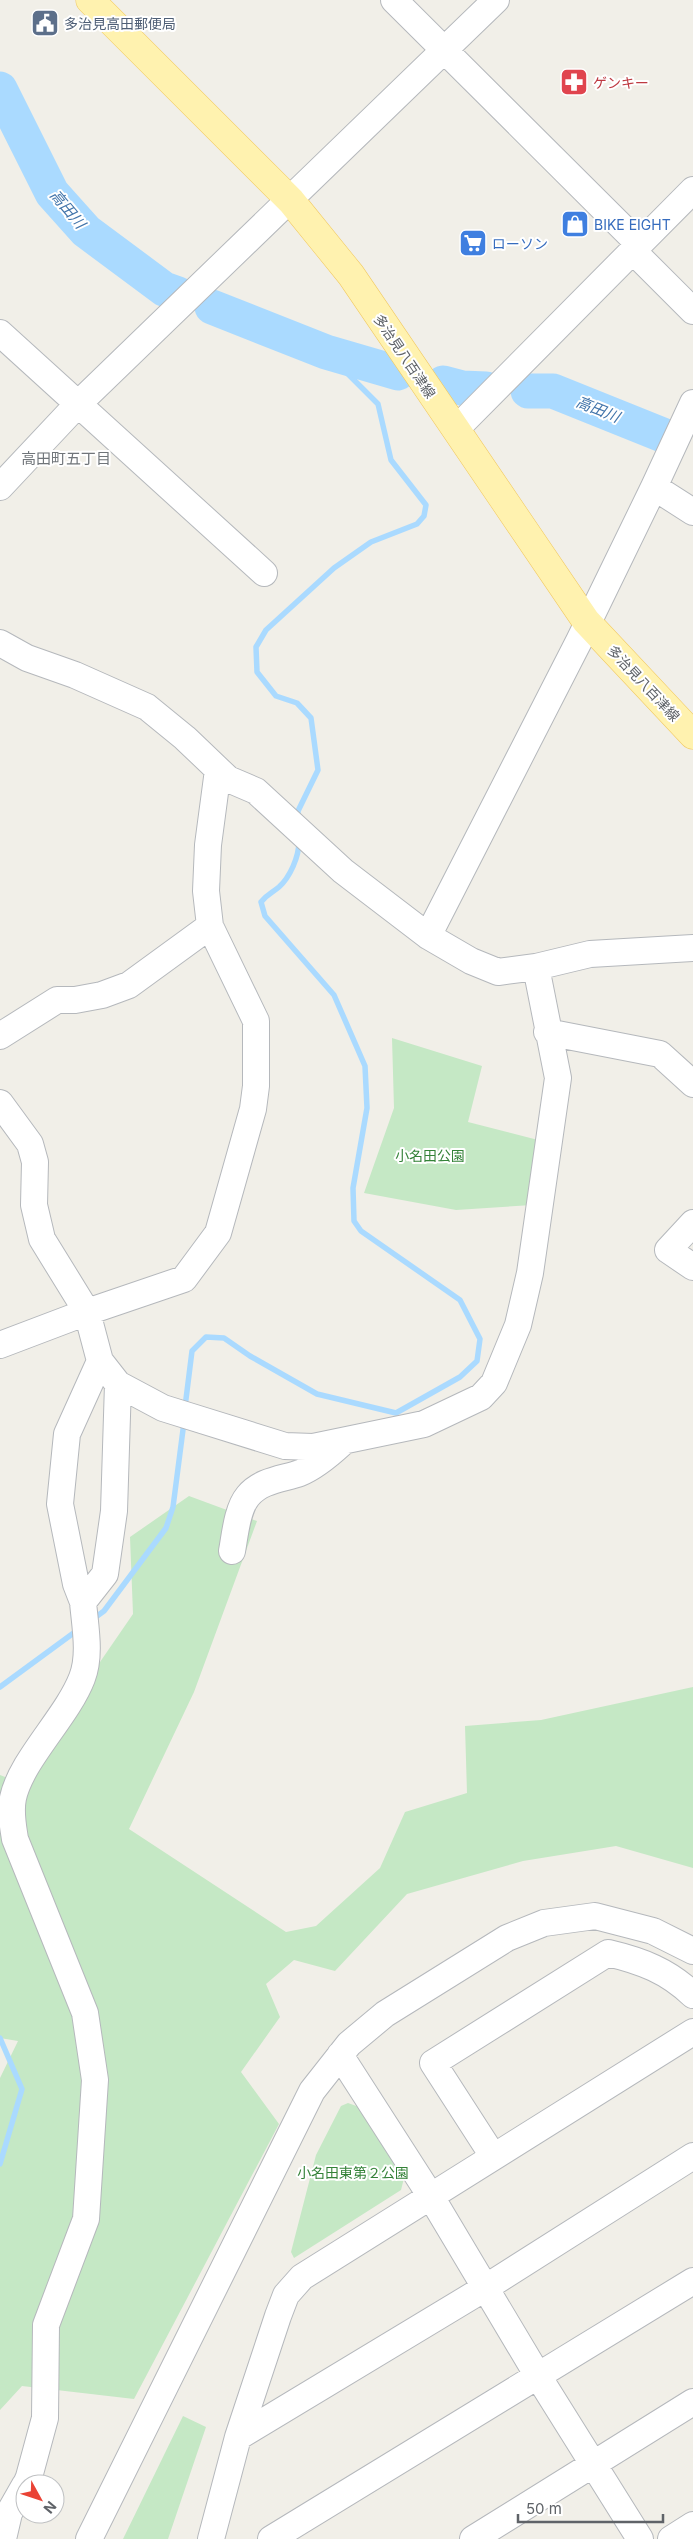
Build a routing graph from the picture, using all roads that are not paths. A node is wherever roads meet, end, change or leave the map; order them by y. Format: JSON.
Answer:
{"nodes":[{"id":1,"x":90,"y":0,"type":"edge"},
{"id":2,"x":394,"y":0,"type":"edge"},
{"id":3,"x":496,"y":0,"type":"edge"},
{"id":4,"x":446,"y":52,"type":"junction"},
{"id":5,"x":693,"y":190,"type":"edge"},
{"id":6,"x":291,"y":201,"type":"junction"},
{"id":7,"x":636,"y":248,"type":"junction"},
{"id":8,"x":693,"y":311,"type":"edge"},
{"id":9,"x":0,"y":333,"type":"edge"},
{"id":10,"x":693,"y":403,"type":"edge"},
{"id":11,"x":77,"y":405,"type":"junction"},
{"id":12,"x":456,"y":429,"type":"junction"},
{"id":13,"x":0,"y":487,"type":"edge"},
{"id":14,"x":654,"y":487,"type":"junction"},
{"id":15,"x":693,"y":512,"type":"edge"},
{"id":16,"x":264,"y":573,"type":"dead end"},
{"id":17,"x":586,"y":621,"type":"junction"},
{"id":18,"x":0,"y":643,"type":"edge"},
{"id":19,"x":693,"y":735,"type":"edge"},
{"id":20,"x":218,"y":770,"type":"junction"},
{"id":21,"x":210,"y":926,"type":"junction"},
{"id":22,"x":428,"y":936,"type":"junction"},
{"id":23,"x":693,"y":948,"type":"edge"},
{"id":24,"x":536,"y":967,"type":"junction"},
{"id":25,"x":547,"y":1032,"type":"junction"},
{"id":26,"x":0,"y":1036,"type":"edge"},
{"id":27,"x":693,"y":1084,"type":"edge"},
{"id":28,"x":0,"y":1103,"type":"edge"},
{"id":29,"x":693,"y":1223,"type":"edge"},
{"id":30,"x":693,"y":1267,"type":"edge"},
{"id":31,"x":87,"y":1312,"type":"junction"},
{"id":32,"x":0,"y":1345,"type":"edge"},
{"id":33,"x":100,"y":1361,"type":"junction"},
{"id":34,"x":118,"y":1384,"type":"junction"},
{"id":35,"x":343,"y":1442,"type":"junction"},
{"id":36,"x":232,"y":1551,"type":"dead end"},
{"id":37,"x":84,"y":1606,"type":"junction"},
{"id":38,"x":693,"y":1951,"type":"edge"},
{"id":39,"x":693,"y":1995,"type":"edge"},
{"id":40,"x":693,"y":2032,"type":"edge"},
{"id":41,"x":340,"y":2055,"type":"junction"},
{"id":42,"x":493,"y":2156,"type":"junction"},
{"id":43,"x":693,"y":2156,"type":"edge"},
{"id":44,"x":430,"y":2195,"type":"junction"},
{"id":45,"x":693,"y":2280,"type":"edge"},
{"id":46,"x":485,"y":2288,"type":"junction"},
{"id":47,"x":538,"y":2376,"type":"junction"},
{"id":48,"x":693,"y":2402,"type":"edge"},
{"id":49,"x":238,"y":2437,"type":"junction"},
{"id":50,"x":594,"y":2463,"type":"junction"},
{"id":51,"x":28,"y":2474,"type":"edge"},
{"id":52,"x":15,"y":2502,"type":"edge"},
{"id":53,"x":693,"y":2525,"type":"edge"},
{"id":54,"x":3,"y":2539,"type":"edge"},
{"id":55,"x":89,"y":2539,"type":"edge"},
{"id":56,"x":211,"y":2539,"type":"edge"},
{"id":57,"x":271,"y":2539,"type":"edge"},
{"id":58,"x":473,"y":2539,"type":"edge"},
{"id":59,"x":640,"y":2539,"type":"edge"},
{"id":60,"x":671,"y":2539,"type":"edge"}],
"edges":[{"from":1,"to":6,"type":"main road","name":"多治見八百津線"},
{"from":2,"to":4,"type":"street"},
{"from":3,"to":4,"type":"street"},
{"from":4,"to":6,"type":"street"},
{"from":4,"to":7,"type":"street"},
{"from":5,"to":7,"type":"street"},
{"from":6,"to":11,"type":"street"},
{"from":6,"to":12,"type":"main road","name":"多治見八百津線"},
{"from":7,"to":8,"type":"street"},
{"from":7,"to":12,"type":"street"},
{"from":9,"to":11,"type":"street"},
{"from":10,"to":14,"type":"street"},
{"from":11,"to":13,"type":"street"},
{"from":11,"to":16,"type":"street"},
{"from":12,"to":17,"type":"main road","name":"多治見八百津線"},
{"from":14,"to":15,"type":"street"},
{"from":14,"to":17,"type":"street"},
{"from":17,"to":19,"type":"main road","name":"多治見八百津線"},
{"from":17,"to":22,"type":"street"},
{"from":18,"to":20,"type":"street"},
{"from":20,"to":21,"type":"street"},
{"from":20,"to":22,"type":"street"},
{"from":21,"to":26,"type":"street"},
{"from":21,"to":31,"type":"street"},
{"from":22,"to":24,"type":"street"},
{"from":23,"to":24,"type":"street"},
{"from":24,"to":25,"type":"street"},
{"from":25,"to":27,"type":"street"},
{"from":25,"to":35,"type":"street"},
{"from":28,"to":31,"type":"street"},
{"from":29,"to":30,"type":"street"},
{"from":31,"to":32,"type":"street"},
{"from":31,"to":33,"type":"street"},
{"from":33,"to":34,"type":"street"},
{"from":33,"to":37,"type":"street"},
{"from":34,"to":35,"type":"street"},
{"from":34,"to":37,"type":"street"},
{"from":35,"to":36,"type":"street"},
{"from":37,"to":51,"type":"street"},
{"from":38,"to":41,"type":"street"},
{"from":39,"to":42,"type":"street"},
{"from":40,"to":42,"type":"street"},
{"from":41,"to":44,"type":"street"},
{"from":41,"to":55,"type":"street"},
{"from":42,"to":44,"type":"street"},
{"from":43,"to":46,"type":"street"},
{"from":44,"to":46,"type":"street"},
{"from":44,"to":49,"type":"street"},
{"from":45,"to":47,"type":"street"},
{"from":46,"to":47,"type":"street"},
{"from":46,"to":49,"type":"street"},
{"from":47,"to":50,"type":"street"},
{"from":47,"to":57,"type":"street"},
{"from":48,"to":50,"type":"street"},
{"from":49,"to":56,"type":"street"},
{"from":50,"to":58,"type":"street"},
{"from":50,"to":59,"type":"street"},
{"from":52,"to":54,"type":"street"},
{"from":53,"to":60,"type":"street"}]}
